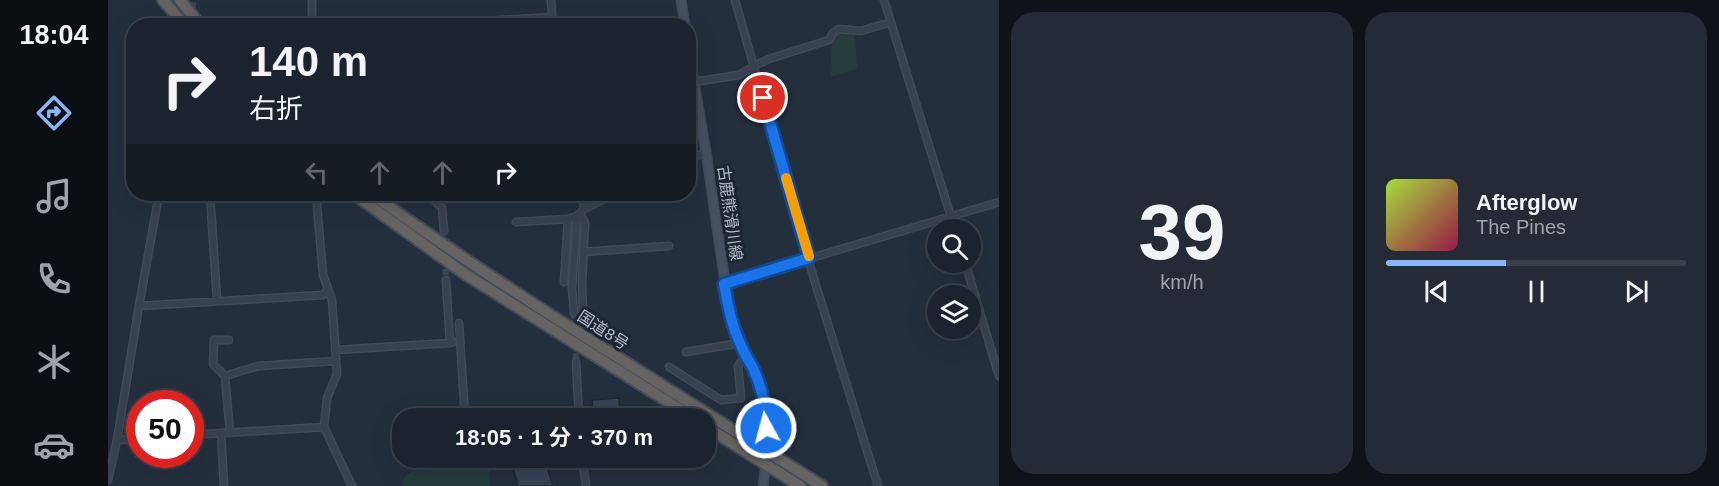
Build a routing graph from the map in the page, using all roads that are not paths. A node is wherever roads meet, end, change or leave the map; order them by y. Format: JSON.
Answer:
{"nodes":[{"id":1,"x":163,"y":0,"type":"edge"},
{"id":2,"x":180,"y":0,"type":"edge"},
{"id":3,"x":312,"y":0,"type":"edge"},
{"id":4,"x":551,"y":0,"type":"edge"},
{"id":5,"x":681,"y":0,"type":"edge"},
{"id":6,"x":735,"y":0,"type":"edge"},
{"id":7,"x":884,"y":0,"type":"edge"},
{"id":8,"x":552,"y":17,"type":"joint"},
{"id":9,"x":179,"y":18,"type":"edge"},
{"id":10,"x":195,"y":18,"type":"edge"},
{"id":11,"x":312,"y":18,"type":"edge"},
{"id":12,"x":535,"y":18,"type":"edge"},
{"id":13,"x":684,"y":18,"type":"edge"},
{"id":14,"x":891,"y":22,"type":"junction"},
{"id":15,"x":754,"y":66,"type":"junction"},
{"id":16,"x":696,"y":82,"type":"edge"},
{"id":17,"x":696,"y":94,"type":"edge"},
{"id":18,"x":706,"y":152,"type":"junction"},
{"id":19,"x":696,"y":156,"type":"edge"},
{"id":20,"x":158,"y":201,"type":"edge"},
{"id":21,"x":210,"y":201,"type":"edge"},
{"id":22,"x":317,"y":201,"type":"edge"},
{"id":23,"x":364,"y":201,"type":"edge"},
{"id":24,"x":381,"y":201,"type":"edge"},
{"id":25,"x":435,"y":201,"type":"edge"},
{"id":26,"x":581,"y":201,"type":"edge"},
{"id":27,"x":601,"y":201,"type":"edge"},
{"id":28,"x":999,"y":202,"type":"edge"},
{"id":29,"x":580,"y":213,"type":"junction"},
{"id":30,"x":951,"y":216,"type":"junction"},
{"id":31,"x":568,"y":219,"type":"junction"},
{"id":32,"x":952,"y":219,"type":"edge"},
{"id":33,"x":516,"y":222,"type":"dead end"},
{"id":34,"x":444,"y":231,"type":"dead end"},
{"id":35,"x":669,"y":246,"type":"dead end"},
{"id":36,"x":583,"y":252,"type":"junction"},
{"id":37,"x":809,"y":258,"type":"junction"},
{"id":38,"x":968,"y":273,"type":"edge"},
{"id":39,"x":446,"y":280,"type":"tunnel mouth"},
{"id":40,"x":564,"y":282,"type":"dead end"},
{"id":41,"x":724,"y":284,"type":"junction"},
{"id":42,"x":327,"y":291,"type":"junction"},
{"id":43,"x":217,"y":300,"type":"junction"},
{"id":44,"x":139,"y":306,"type":"junction"},
{"id":45,"x":584,"y":312,"type":"tunnel mouth"},
{"id":46,"x":574,"y":313,"type":"tunnel mouth"},
{"id":47,"x":459,"y":323,"type":"dead end"},
{"id":48,"x":229,"y":340,"type":"dead end"},
{"id":49,"x":459,"y":342,"type":"junction"},
{"id":50,"x":450,"y":343,"type":"junction"},
{"id":51,"x":740,"y":344,"type":"junction"},
{"id":52,"x":335,"y":350,"type":"junction"},
{"id":53,"x":686,"y":352,"type":"dead end"},
{"id":54,"x":746,"y":356,"type":"junction"},
{"id":55,"x":336,"y":361,"type":"junction"},
{"id":56,"x":576,"y":362,"type":"tunnel mouth"},
{"id":57,"x":669,"y":367,"type":"dead end"},
{"id":58,"x":225,"y":376,"type":"junction"},
{"id":59,"x":999,"y":376,"type":"edge"},
{"id":60,"x":464,"y":408,"type":"edge"},
{"id":61,"x":578,"y":408,"type":"edge"},
{"id":62,"x":678,"y":408,"type":"edge"},
{"id":63,"x":324,"y":427,"type":"junction"},
{"id":64,"x":220,"y":433,"type":"junction"},
{"id":65,"x":230,"y":433,"type":"junction"},
{"id":66,"x":716,"y":433,"type":"edge"},
{"id":67,"x":204,"y":434,"type":"edge"},
{"id":68,"x":117,"y":440,"type":"junction"},
{"id":69,"x":126,"y":440,"type":"edge"},
{"id":70,"x":766,"y":451,"type":"junction"},
{"id":71,"x":111,"y":453,"type":"edge"},
{"id":72,"x":766,"y":464,"type":"junction"},
{"id":73,"x":583,"y":468,"type":"edge"},
{"id":74,"x":108,"y":480,"type":"edge"},
{"id":75,"x":224,"y":486,"type":"edge"},
{"id":76,"x":352,"y":486,"type":"edge"},
{"id":77,"x":586,"y":486,"type":"edge"},
{"id":78,"x":763,"y":486,"type":"edge"},
{"id":79,"x":800,"y":486,"type":"edge"},
{"id":80,"x":822,"y":486,"type":"edge"},
{"id":81,"x":879,"y":486,"type":"edge"}],
"edges":[{"from":1,"to":9,"type":"highway"},
{"from":2,"to":10,"type":"highway"},
{"from":3,"to":11,"type":"street"},
{"from":4,"to":8,"type":"street"},
{"from":5,"to":13,"type":"main road"},
{"from":6,"to":15,"type":"street"},
{"from":7,"to":14,"type":"street"},
{"from":8,"to":12,"type":"street"},
{"from":14,"to":15,"type":"street"},
{"from":14,"to":30,"type":"street"},
{"from":15,"to":16,"type":"street"},
{"from":15,"to":37,"type":"street"},
{"from":17,"to":18,"type":"main road","name":"古鹿熊滑川線"},
{"from":18,"to":19,"type":"street"},
{"from":18,"to":41,"type":"main road","name":"古鹿熊滑川線"},
{"from":20,"to":44,"type":"street"},
{"from":21,"to":43,"type":"street"},
{"from":22,"to":42,"type":"street"},
{"from":23,"to":62,"type":"highway","name":"国道8号"},
{"from":24,"to":70,"type":"highway","name":"国道8号"},
{"from":25,"to":34,"type":"street"},
{"from":26,"to":29,"type":"street"},
{"from":27,"to":29,"type":"street"},
{"from":28,"to":30,"type":"street"},
{"from":29,"to":31,"type":"street"},
{"from":29,"to":36,"type":"street"},
{"from":29,"to":46,"type":"street"},
{"from":30,"to":32,"type":"street"},
{"from":30,"to":37,"type":"street"},
{"from":31,"to":33,"type":"street"},
{"from":31,"to":40,"type":"street"},
{"from":35,"to":36,"type":"street"},
{"from":36,"to":45,"type":"street"},
{"from":37,"to":41,"type":"street"},
{"from":37,"to":81,"type":"street"},
{"from":38,"to":59,"type":"street"},
{"from":39,"to":50,"type":"street"},
{"from":41,"to":51,"type":"main road","name":"古鹿熊滑川線"},
{"from":42,"to":43,"type":"street"},
{"from":42,"to":52,"type":"street"},
{"from":43,"to":44,"type":"street"},
{"from":44,"to":68,"type":"street"},
{"from":47,"to":49,"type":"street"},
{"from":48,"to":58,"type":"street"},
{"from":49,"to":50,"type":"street"},
{"from":49,"to":60,"type":"street"},
{"from":50,"to":52,"type":"street"},
{"from":51,"to":53,"type":"street"},
{"from":51,"to":54,"type":"main road","name":"古鹿熊滑川線"},
{"from":52,"to":55,"type":"street"},
{"from":54,"to":57,"type":"street"},
{"from":54,"to":70,"type":"main road","name":"古鹿熊滑川線"},
{"from":55,"to":58,"type":"street"},
{"from":55,"to":63,"type":"street"},
{"from":56,"to":61,"type":"street"},
{"from":58,"to":65,"type":"street"},
{"from":63,"to":65,"type":"street"},
{"from":63,"to":76,"type":"street"},
{"from":64,"to":65,"type":"street"},
{"from":64,"to":67,"type":"street"},
{"from":64,"to":75,"type":"street"},
{"from":66,"to":72,"type":"highway"},
{"from":68,"to":69,"type":"street"},
{"from":68,"to":71,"type":"street"},
{"from":70,"to":72,"type":"main road","name":"古鹿熊滑川線"},
{"from":70,"to":80,"type":"highway","name":"国道8号"},
{"from":71,"to":74,"type":"street"},
{"from":72,"to":78,"type":"main road","name":"古鹿熊滑川線"},
{"from":72,"to":79,"type":"highway"},
{"from":73,"to":77,"type":"street"}]}
